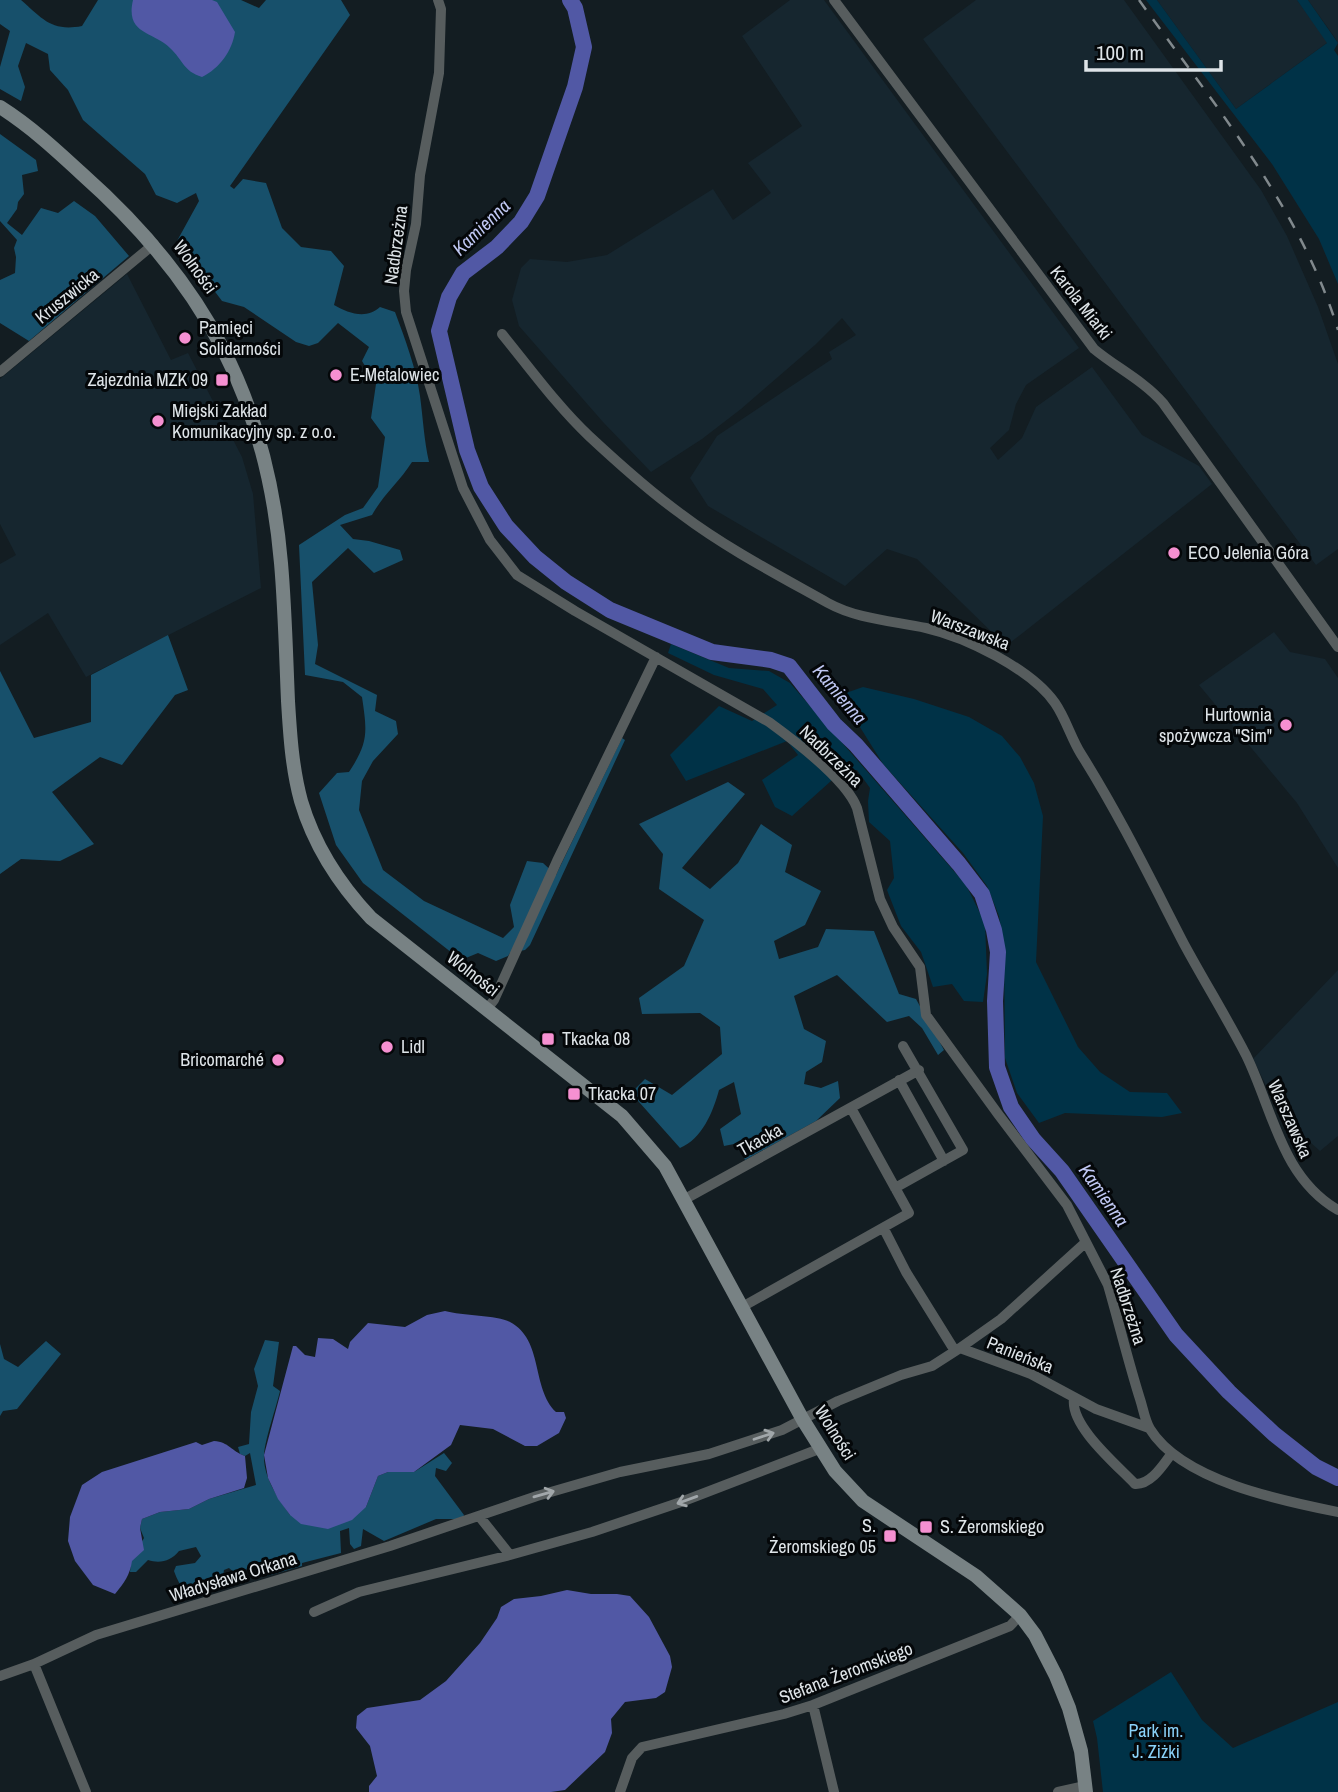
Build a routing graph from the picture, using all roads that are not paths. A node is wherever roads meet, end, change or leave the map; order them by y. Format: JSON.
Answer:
{"nodes":[{"id":1,"x":438,"y":0,"type":"edge"},
{"id":2,"x":834,"y":0,"type":"edge"},
{"id":3,"x":0,"y":107,"type":"edge"},
{"id":4,"x":154,"y":244,"type":"junction"},
{"id":5,"x":502,"y":334,"type":"dead end"},
{"id":6,"x":0,"y":372,"type":"edge"},
{"id":7,"x":1338,"y":647,"type":"edge"},
{"id":8,"x":656,"y":657,"type":"junction"},
{"id":9,"x":487,"y":1009,"type":"junction"},
{"id":10,"x":903,"y":1045,"type":"dead end"},
{"id":11,"x":919,"y":1070,"type":"junction"},
{"id":12,"x":899,"y":1080,"type":"junction"},
{"id":13,"x":851,"y":1108,"type":"junction"},
{"id":14,"x":944,"y":1161,"type":"junction"},
{"id":15,"x":895,"y":1188,"type":"junction"},
{"id":16,"x":685,"y":1199,"type":"junction"},
{"id":17,"x":1338,"y":1210,"type":"edge"},
{"id":18,"x":884,"y":1228,"type":"junction"},
{"id":19,"x":1085,"y":1243,"type":"junction"},
{"id":20,"x":742,"y":1307,"type":"junction"},
{"id":21,"x":957,"y":1349,"type":"junction"},
{"id":22,"x":1074,"y":1399,"type":"junction"},
{"id":23,"x":803,"y":1420,"type":"junction"},
{"id":24,"x":1149,"y":1428,"type":"junction"},
{"id":25,"x":819,"y":1449,"type":"junction"},
{"id":26,"x":1172,"y":1453,"type":"junction"},
{"id":27,"x":1338,"y":1513,"type":"edge"},
{"id":28,"x":479,"y":1516,"type":"junction"},
{"id":29,"x":510,"y":1555,"type":"junction"},
{"id":30,"x":314,"y":1612,"type":"dead end"},
{"id":31,"x":1020,"y":1615,"type":"junction"},
{"id":32,"x":34,"y":1664,"type":"junction"},
{"id":33,"x":0,"y":1676,"type":"edge"},
{"id":34,"x":813,"y":1705,"type":"junction"},
{"id":35,"x":1086,"y":1789,"type":"edge"},
{"id":36,"x":86,"y":1792,"type":"edge"},
{"id":37,"x":620,"y":1792,"type":"edge"},
{"id":38,"x":834,"y":1792,"type":"edge"},
{"id":39,"x":1058,"y":1792,"type":"edge"}],
"edges":[{"from":1,"to":8,"type":"street","name":"Nadbrzeżna"},
{"from":2,"to":7,"type":"street","name":"Karola Miarki"},
{"from":3,"to":4,"type":"street","name":"Wolności"},
{"from":4,"to":6,"type":"street","name":"Kruszwicka"},
{"from":4,"to":9,"type":"street","name":"Wolności"},
{"from":5,"to":17,"type":"street","name":"Warszawska"},
{"from":8,"to":9,"type":"street"},
{"from":8,"to":19,"type":"street","name":"Nadbrzeżna"},
{"from":9,"to":16,"type":"street","name":"Wolności"},
{"from":10,"to":11,"type":"street"},
{"from":11,"to":12,"type":"street","name":"Tkacka"},
{"from":11,"to":14,"type":"street"},
{"from":12,"to":13,"type":"street","name":"Tkacka"},
{"from":12,"to":14,"type":"street"},
{"from":13,"to":15,"type":"street"},
{"from":13,"to":16,"type":"street","name":"Tkacka"},
{"from":14,"to":15,"type":"street"},
{"from":15,"to":18,"type":"street"},
{"from":16,"to":20,"type":"street","name":"Wolności"},
{"from":18,"to":20,"type":"street"},
{"from":18,"to":21,"type":"street"},
{"from":19,"to":21,"type":"street"},
{"from":19,"to":24,"type":"street","name":"Nadbrzeżna"},
{"from":20,"to":23,"type":"street","name":"Wolności"},
{"from":21,"to":22,"type":"street","name":"Panieńska"},
{"from":21,"to":23,"type":"street"},
{"from":22,"to":24,"type":"street","name":"Panieńska"},
{"from":22,"to":26,"type":"street"},
{"from":23,"to":25,"type":"street","name":"Wolności"},
{"from":28,"to":23,"type":"street","name":"Władysława Orkana","one_way":true},
{"from":24,"to":26,"type":"street","name":"Nadbrzeżna"},
{"from":25,"to":29,"type":"street","one_way":true},
{"from":25,"to":31,"type":"street","name":"Wolności"},
{"from":26,"to":27,"type":"street","name":"Nadbrzeżna"},
{"from":28,"to":29,"type":"street"},
{"from":28,"to":32,"type":"street","name":"Władysława Orkana"},
{"from":29,"to":30,"type":"street"},
{"from":31,"to":34,"type":"street","name":"Stefana Żeromskiego"},
{"from":31,"to":35,"type":"street","name":"Wolności"},
{"from":32,"to":33,"type":"street","name":"Władysława Orkana"},
{"from":32,"to":36,"type":"street"},
{"from":34,"to":37,"type":"street","name":"Stefana Żeromskiego"},
{"from":34,"to":38,"type":"street"},
{"from":35,"to":39,"type":"street"}]}
